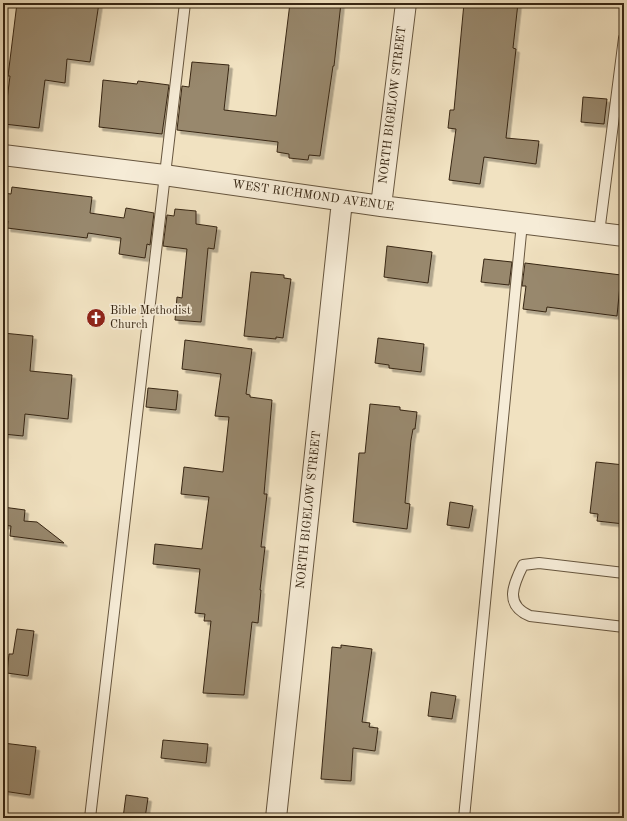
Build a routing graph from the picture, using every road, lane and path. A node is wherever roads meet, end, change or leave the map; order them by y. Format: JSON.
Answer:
{"nodes":[{"id":1,"x":185,"y":3,"type":"edge"},
{"id":2,"x":406,"y":3,"type":"edge"},
{"id":3,"x":624,"y":38,"type":"edge"},
{"id":4,"x":3,"y":155,"type":"edge"},
{"id":5,"x":164,"y":175,"type":"junction"},
{"id":6,"x":342,"y":201,"type":"junction"},
{"id":7,"x":381,"y":206,"type":"junction"},
{"id":8,"x":522,"y":223,"type":"junction"},
{"id":9,"x":599,"y":233,"type":"junction"},
{"id":10,"x":624,"y":236,"type":"edge"},
{"id":11,"x":624,"y":573,"type":"edge"},
{"id":12,"x":624,"y":627,"type":"edge"},
{"id":13,"x":90,"y":818,"type":"edge"},
{"id":14,"x":276,"y":818,"type":"edge"},
{"id":15,"x":464,"y":818,"type":"edge"}],
"edges":[{"from":1,"to":5,"type":"lane"},
{"from":2,"to":7,"type":"street","name":"NORTH BIGELOW STREET"},
{"from":3,"to":9,"type":"lane"},
{"from":4,"to":5,"type":"street","name":"WEST RICHMOND AVENUE"},
{"from":5,"to":6,"type":"street","name":"WEST RICHMOND AVENUE"},
{"from":5,"to":13,"type":"lane"},
{"from":6,"to":7,"type":"street","name":"WEST RICHMOND AVENUE"},
{"from":6,"to":14,"type":"street","name":"NORTH BIGELOW STREET"},
{"from":7,"to":8,"type":"street","name":"WEST RICHMOND AVENUE"},
{"from":8,"to":9,"type":"street","name":"WEST RICHMOND AVENUE"},
{"from":8,"to":15,"type":"lane"},
{"from":9,"to":10,"type":"street","name":"WEST RICHMOND AVENUE"},
{"from":11,"to":12,"type":"lane"}]}
